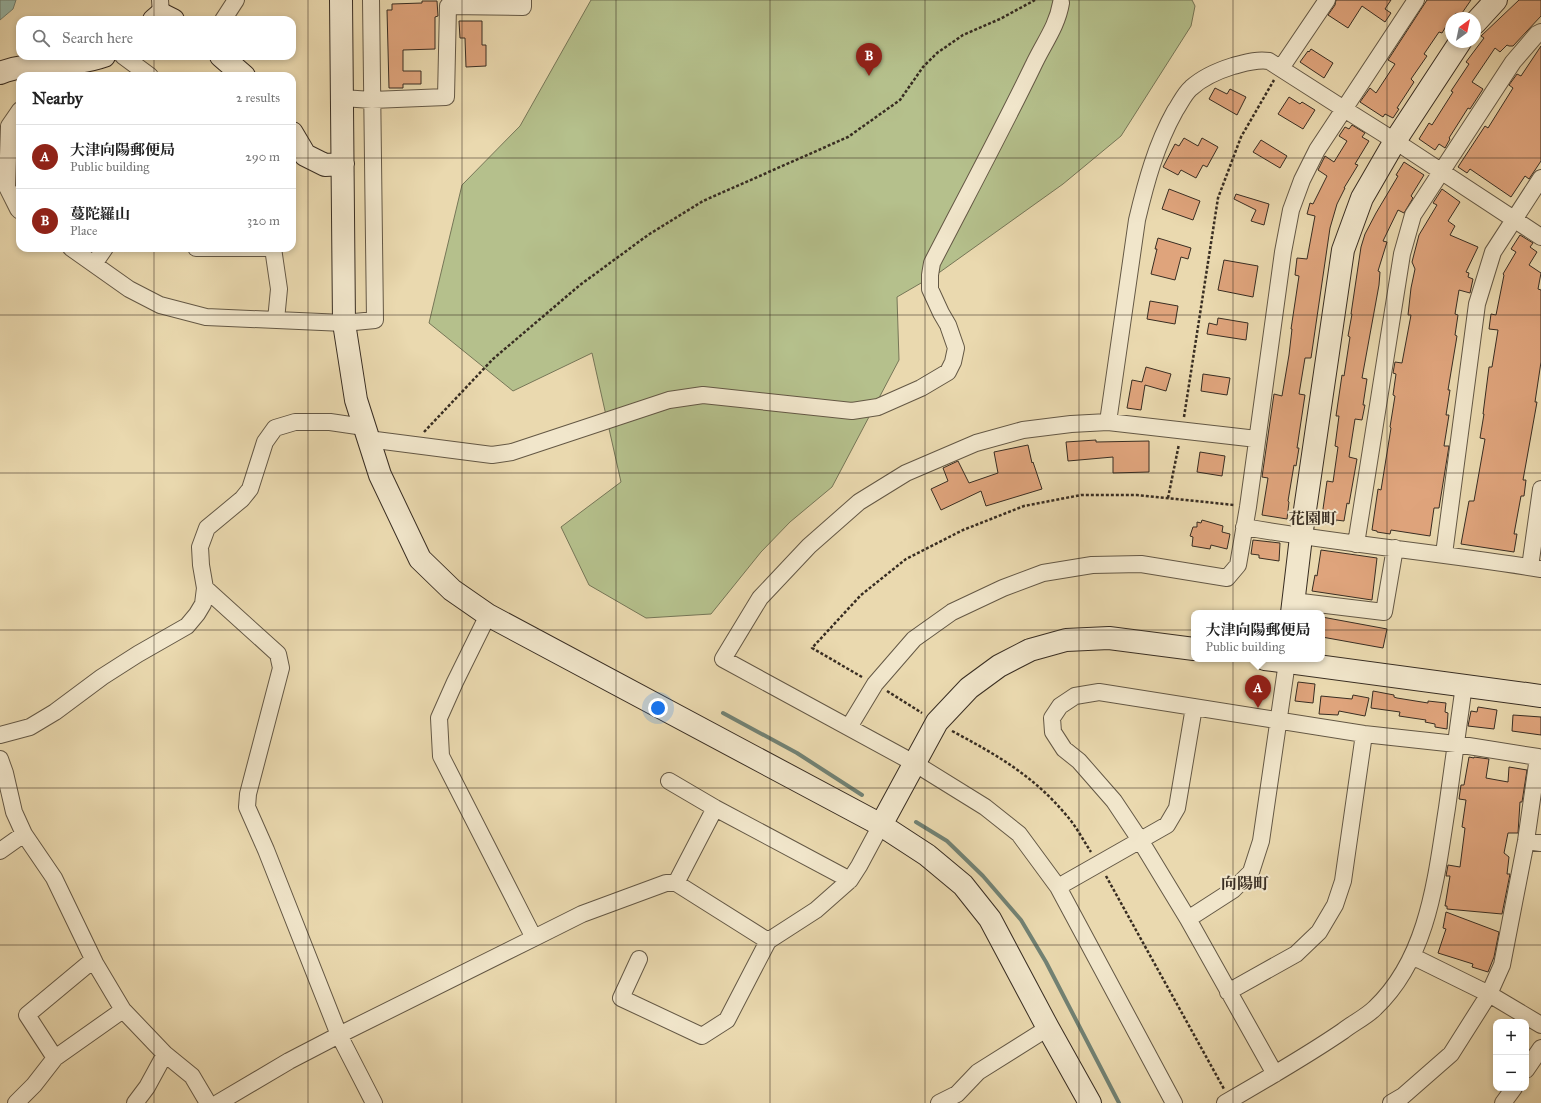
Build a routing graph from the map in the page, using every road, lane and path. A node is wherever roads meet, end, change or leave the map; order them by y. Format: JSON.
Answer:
{"nodes":[{"id":1,"x":236,"y":0,"type":"edge"},
{"id":2,"x":341,"y":0,"type":"edge"},
{"id":3,"x":371,"y":0,"type":"edge"},
{"id":4,"x":523,"y":0,"type":"edge"},
{"id":5,"x":1034,"y":0,"type":"edge"},
{"id":6,"x":1327,"y":0,"type":"edge"},
{"id":7,"x":1416,"y":0,"type":"edge"},
{"id":8,"x":1496,"y":0,"type":"edge"},
{"id":9,"x":448,"y":3,"type":"edge"},
{"id":10,"x":1061,"y":3,"type":"dead end"},
{"id":11,"x":226,"y":16,"type":"edge"},
{"id":12,"x":1481,"y":16,"type":"edge"},
{"id":13,"x":1541,"y":32,"type":"edge"},
{"id":14,"x":1456,"y":48,"type":"edge"},
{"id":15,"x":94,"y":60,"type":"edge"},
{"id":16,"x":127,"y":60,"type":"edge"},
{"id":17,"x":226,"y":60,"type":"edge"},
{"id":18,"x":1281,"y":68,"type":"junction"},
{"id":19,"x":49,"y":70,"type":"edge"},
{"id":20,"x":141,"y":72,"type":"edge"},
{"id":21,"x":239,"y":72,"type":"edge"},
{"id":22,"x":0,"y":73,"type":"edge"},
{"id":23,"x":342,"y":98,"type":"junction"},
{"id":24,"x":372,"y":100,"type":"junction"},
{"id":25,"x":1344,"y":109,"type":"junction"},
{"id":26,"x":16,"y":116,"type":"edge"},
{"id":27,"x":296,"y":140,"type":"edge"},
{"id":28,"x":1395,"y":141,"type":"junction"},
{"id":29,"x":343,"y":164,"type":"junction"},
{"id":30,"x":1441,"y":172,"type":"junction"},
{"id":31,"x":1541,"y":178,"type":"edge"},
{"id":32,"x":16,"y":205,"type":"edge"},
{"id":33,"x":1514,"y":220,"type":"junction"},
{"id":34,"x":1541,"y":237,"type":"edge"},
{"id":35,"x":77,"y":252,"type":"edge"},
{"id":36,"x":102,"y":252,"type":"edge"},
{"id":37,"x":274,"y":252,"type":"edge"},
{"id":38,"x":94,"y":264,"type":"junction"},
{"id":39,"x":276,"y":320,"type":"junction"},
{"id":40,"x":344,"y":323,"type":"junction"},
{"id":41,"x":1108,"y":422,"type":"junction"},
{"id":42,"x":1182,"y":430,"type":"junction"},
{"id":43,"x":366,"y":433,"type":"junction"},
{"id":44,"x":1257,"y":439,"type":"junction"},
{"id":45,"x":412,"y":445,"type":"junction"},
{"id":46,"x":1541,"y":489,"type":"edge"},
{"id":47,"x":1168,"y":498,"type":"junction"},
{"id":48,"x":1248,"y":507,"type":"junction"},
{"id":49,"x":1244,"y":527,"type":"junction"},
{"id":50,"x":1301,"y":537,"type":"junction"},
{"id":51,"x":1356,"y":544,"type":"junction"},
{"id":52,"x":1395,"y":548,"type":"junction"},
{"id":53,"x":1444,"y":554,"type":"junction"},
{"id":54,"x":1535,"y":568,"type":"edge"},
{"id":55,"x":205,"y":588,"type":"junction"},
{"id":56,"x":1293,"y":607,"type":"edge"},
{"id":57,"x":488,"y":615,"type":"junction"},
{"id":58,"x":1191,"y":650,"type":"edge"},
{"id":59,"x":1287,"y":662,"type":"edge"},
{"id":60,"x":1301,"y":662,"type":"edge"},
{"id":61,"x":875,"y":684,"type":"junction"},
{"id":62,"x":1464,"y":685,"type":"junction"},
{"id":63,"x":1541,"y":696,"type":"edge"},
{"id":64,"x":1194,"y":707,"type":"junction"},
{"id":65,"x":1277,"y":720,"type":"junction"},
{"id":66,"x":937,"y":722,"type":"junction"},
{"id":67,"x":849,"y":727,"type":"junction"},
{"id":68,"x":1364,"y":734,"type":"junction"},
{"id":69,"x":0,"y":735,"type":"edge"},
{"id":70,"x":1456,"y":744,"type":"junction"},
{"id":71,"x":0,"y":759,"type":"edge"},
{"id":72,"x":914,"y":762,"type":"junction"},
{"id":73,"x":669,"y":781,"type":"dead end"},
{"id":74,"x":715,"y":808,"type":"junction"},
{"id":75,"x":881,"y":825,"type":"junction"},
{"id":76,"x":24,"y":834,"type":"junction"},
{"id":77,"x":1140,"y":840,"type":"junction"},
{"id":78,"x":1533,"y":842,"type":"edge"},
{"id":79,"x":0,"y":851,"type":"edge"},
{"id":80,"x":1099,"y":864,"type":"junction"},
{"id":81,"x":850,"y":880,"type":"junction"},
{"id":82,"x":676,"y":883,"type":"junction"},
{"id":83,"x":1058,"y":887,"type":"junction"},
{"id":84,"x":1188,"y":919,"type":"junction"},
{"id":85,"x":534,"y":938,"type":"junction"},
{"id":86,"x":768,"y":941,"type":"junction"},
{"id":87,"x":1412,"y":958,"type":"junction"},
{"id":88,"x":639,"y":959,"type":"dead end"},
{"id":89,"x":93,"y":960,"type":"junction"},
{"id":90,"x":1228,"y":992,"type":"junction"},
{"id":91,"x":1489,"y":994,"type":"junction"},
{"id":92,"x":123,"y":1010,"type":"junction"},
{"id":93,"x":1541,"y":1025,"type":"edge"},
{"id":94,"x":1048,"y":1028,"type":"junction"},
{"id":95,"x":339,"y":1035,"type":"junction"},
{"id":96,"x":1541,"y":1048,"type":"edge"},
{"id":97,"x":165,"y":1054,"type":"junction"},
{"id":98,"x":55,"y":1058,"type":"junction"},
{"id":99,"x":1529,"y":1066,"type":"edge"},
{"id":100,"x":1275,"y":1074,"type":"junction"},
{"id":101,"x":1512,"y":1091,"type":"edge"},
{"id":102,"x":1228,"y":1101,"type":"edge"},
{"id":103,"x":16,"y":1103,"type":"edge"},
{"id":104,"x":135,"y":1103,"type":"edge"},
{"id":105,"x":208,"y":1103,"type":"edge"},
{"id":106,"x":218,"y":1103,"type":"edge"},
{"id":107,"x":374,"y":1103,"type":"edge"},
{"id":108,"x":939,"y":1103,"type":"edge"},
{"id":109,"x":1090,"y":1103,"type":"edge"},
{"id":110,"x":1174,"y":1103,"type":"edge"},
{"id":111,"x":1390,"y":1103,"type":"edge"},
{"id":112,"x":1503,"y":1103,"type":"edge"}],
"edges":[{"from":1,"to":11,"type":"street"},
{"from":2,"to":23,"type":"street"},
{"from":3,"to":24,"type":"street"},
{"from":4,"to":9,"type":"street"},
{"from":5,"to":45,"type":"path"},
{"from":6,"to":18,"type":"street"},
{"from":7,"to":25,"type":"street"},
{"from":8,"to":12,"type":"street"},
{"from":9,"to":24,"type":"street"},
{"from":10,"to":45,"type":"street"},
{"from":13,"to":30,"type":"street"},
{"from":14,"to":28,"type":"street"},
{"from":15,"to":19,"type":"street"},
{"from":16,"to":20,"type":"street"},
{"from":17,"to":21,"type":"street"},
{"from":18,"to":25,"type":"street"},
{"from":18,"to":41,"type":"street"},
{"from":18,"to":42,"type":"path"},
{"from":19,"to":22,"type":"street"},
{"from":23,"to":24,"type":"street"},
{"from":23,"to":29,"type":"street"},
{"from":24,"to":40,"type":"street"},
{"from":25,"to":28,"type":"street"},
{"from":25,"to":44,"type":"street"},
{"from":26,"to":32,"type":"street"},
{"from":27,"to":29,"type":"street"},
{"from":28,"to":30,"type":"street"},
{"from":28,"to":50,"type":"street"},
{"from":29,"to":40,"type":"street"},
{"from":30,"to":33,"type":"street"},
{"from":30,"to":51,"type":"street"},
{"from":31,"to":33,"type":"street"},
{"from":33,"to":34,"type":"street"},
{"from":33,"to":53,"type":"street"},
{"from":35,"to":38,"type":"street"},
{"from":36,"to":38,"type":"street"},
{"from":37,"to":39,"type":"street"},
{"from":38,"to":39,"type":"street"},
{"from":39,"to":40,"type":"street"},
{"from":40,"to":43,"type":"street"},
{"from":41,"to":42,"type":"street"},
{"from":41,"to":67,"type":"street"},
{"from":42,"to":44,"type":"street"},
{"from":42,"to":47,"type":"path"},
{"from":43,"to":45,"type":"street"},
{"from":43,"to":55,"type":"street"},
{"from":43,"to":57,"type":"street"},
{"from":44,"to":48,"type":"street"},
{"from":46,"to":54,"type":"street"},
{"from":47,"to":48,"type":"path"},
{"from":47,"to":61,"type":"path"},
{"from":48,"to":49,"type":"street"},
{"from":49,"to":50,"type":"street"},
{"from":49,"to":61,"type":"street"},
{"from":50,"to":51,"type":"street"},
{"from":50,"to":56,"type":"street"},
{"from":51,"to":52,"type":"street"},
{"from":52,"to":53,"type":"street"},
{"from":52,"to":56,"type":"street"},
{"from":53,"to":54,"type":"street"},
{"from":55,"to":69,"type":"street"},
{"from":55,"to":95,"type":"street"},
{"from":57,"to":75,"type":"street"},
{"from":57,"to":85,"type":"street"},
{"from":58,"to":66,"type":"street"},
{"from":59,"to":65,"type":"street"},
{"from":60,"to":62,"type":"street"},
{"from":61,"to":66,"type":"path"},
{"from":61,"to":67,"type":"street"},
{"from":62,"to":63,"type":"street"},
{"from":62,"to":70,"type":"street"},
{"from":64,"to":65,"type":"street"},
{"from":64,"to":77,"type":"street"},
{"from":64,"to":77,"type":"street"},
{"from":65,"to":68,"type":"street"},
{"from":65,"to":84,"type":"street"},
{"from":66,"to":72,"type":"street"},
{"from":66,"to":80,"type":"path"},
{"from":67,"to":72,"type":"street"},
{"from":68,"to":70,"type":"street"},
{"from":68,"to":90,"type":"street"},
{"from":70,"to":78,"type":"street"},
{"from":70,"to":87,"type":"street"},
{"from":71,"to":76,"type":"street"},
{"from":72,"to":75,"type":"street"},
{"from":72,"to":83,"type":"street"},
{"from":73,"to":74,"type":"street"},
{"from":74,"to":81,"type":"street"},
{"from":74,"to":82,"type":"street"},
{"from":75,"to":81,"type":"street"},
{"from":75,"to":94,"type":"street"},
{"from":76,"to":79,"type":"street"},
{"from":76,"to":89,"type":"street"},
{"from":77,"to":80,"type":"street"},
{"from":77,"to":84,"type":"street"},
{"from":78,"to":91,"type":"street"},
{"from":80,"to":83,"type":"street"},
{"from":80,"to":102,"type":"path"},
{"from":81,"to":86,"type":"street"},
{"from":82,"to":85,"type":"street"},
{"from":82,"to":86,"type":"street"},
{"from":83,"to":110,"type":"street"},
{"from":84,"to":90,"type":"street"},
{"from":85,"to":95,"type":"street"},
{"from":86,"to":88,"type":"street"},
{"from":87,"to":91,"type":"street"},
{"from":87,"to":100,"type":"street"},
{"from":89,"to":92,"type":"street"},
{"from":89,"to":98,"type":"street"},
{"from":90,"to":100,"type":"street"},
{"from":91,"to":93,"type":"street"},
{"from":91,"to":111,"type":"street"},
{"from":92,"to":97,"type":"street"},
{"from":92,"to":98,"type":"street"},
{"from":94,"to":108,"type":"street"},
{"from":94,"to":109,"type":"street"},
{"from":95,"to":106,"type":"street"},
{"from":95,"to":107,"type":"street"},
{"from":96,"to":99,"type":"street"},
{"from":97,"to":104,"type":"street"},
{"from":97,"to":105,"type":"street"},
{"from":98,"to":103,"type":"street"},
{"from":100,"to":102,"type":"street"},
{"from":101,"to":112,"type":"street"}]}
